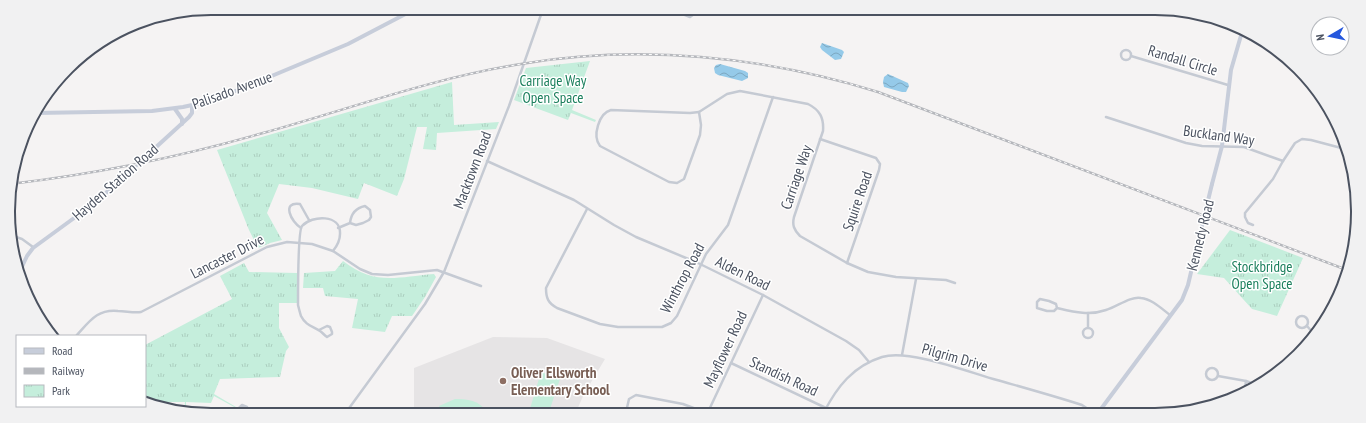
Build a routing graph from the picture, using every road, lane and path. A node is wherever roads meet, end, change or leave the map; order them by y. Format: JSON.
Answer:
{"nodes":[{"id":1,"x":404,"y":15,"type":"edge"},
{"id":2,"x":541,"y":15,"type":"edge"},
{"id":3,"x":1241,"y":35,"type":"edge"},
{"id":4,"x":1131,"y":56,"type":"dead end"},
{"id":5,"x":1228,"y":85,"type":"junction"},
{"id":6,"x":773,"y":97,"type":"junction"},
{"id":7,"x":192,"y":106,"type":"junction"},
{"id":8,"x":175,"y":109,"type":"junction"},
{"id":9,"x":699,"y":112,"type":"junction"},
{"id":10,"x":41,"y":113,"type":"edge"},
{"id":11,"x":1106,"y":117,"type":"dead end"},
{"id":12,"x":182,"y":124,"type":"junction"},
{"id":13,"x":820,"y":139,"type":"junction"},
{"id":14,"x":1222,"y":146,"type":"junction"},
{"id":15,"x":1341,"y":149,"type":"edge"},
{"id":16,"x":488,"y":161,"type":"junction"},
{"id":17,"x":1283,"y":161,"type":"junction"},
{"id":18,"x":587,"y":208,"type":"junction"},
{"id":19,"x":309,"y":220,"type":"junction"},
{"id":20,"x":350,"y":223,"type":"junction"},
{"id":21,"x":1253,"y":225,"type":"dead end"},
{"id":22,"x":301,"y":228,"type":"junction"},
{"id":23,"x":338,"y":228,"type":"junction"},
{"id":24,"x":17,"y":237,"type":"edge"},
{"id":25,"x":300,"y":242,"type":"junction"},
{"id":26,"x":33,"y":248,"type":"junction"},
{"id":27,"x":333,"y":251,"type":"junction"},
{"id":28,"x":847,"y":263,"type":"junction"},
{"id":29,"x":23,"y":265,"type":"edge"},
{"id":30,"x":701,"y":265,"type":"junction"},
{"id":31,"x":444,"y":272,"type":"junction"},
{"id":32,"x":916,"y":279,"type":"junction"},
{"id":33,"x":955,"y":283,"type":"dead end"},
{"id":34,"x":481,"y":286,"type":"dead end"},
{"id":35,"x":763,"y":294,"type":"junction"},
{"id":36,"x":1057,"y":308,"type":"junction"},
{"id":37,"x":1088,"y":313,"type":"junction"},
{"id":38,"x":1171,"y":316,"type":"junction"},
{"id":39,"x":1307,"y":326,"type":"junction"},
{"id":40,"x":1088,"y":328,"type":"junction"},
{"id":41,"x":320,"y":330,"type":"junction"},
{"id":42,"x":1311,"y":330,"type":"edge"},
{"id":43,"x":77,"y":335,"type":"edge"},
{"id":44,"x":902,"y":355,"type":"junction"},
{"id":45,"x":868,"y":362,"type":"junction"},
{"id":46,"x":731,"y":363,"type":"junction"},
{"id":47,"x":1218,"y":376,"type":"junction"},
{"id":48,"x":1246,"y":381,"type":"junction"},
{"id":49,"x":1251,"y":383,"type":"edge"},
{"id":50,"x":1245,"y":386,"type":"edge"},
{"id":51,"x":239,"y":408,"type":"edge"},
{"id":52,"x":247,"y":408,"type":"edge"},
{"id":53,"x":349,"y":408,"type":"edge"},
{"id":54,"x":627,"y":408,"type":"edge"},
{"id":55,"x":694,"y":408,"type":"edge"},
{"id":56,"x":710,"y":408,"type":"edge"},
{"id":57,"x":826,"y":408,"type":"joint"},
{"id":58,"x":1087,"y":408,"type":"edge"},
{"id":59,"x":1102,"y":408,"type":"edge"}],
"edges":[{"from":1,"to":7,"type":"street","name":"Palisado Avenue"},
{"from":2,"to":16,"type":"street","name":"Macktown Road"},
{"from":3,"to":5,"type":"street","name":"Kennedy Road"},
{"from":4,"to":5,"type":"street","name":"Randall Circle"},
{"from":5,"to":14,"type":"street","name":"Kennedy Road"},
{"from":6,"to":9,"type":"street","name":"Carriage Way"},
{"from":6,"to":13,"type":"street","name":"Carriage Way"},
{"from":6,"to":30,"type":"street","name":"Winthrop Road"},
{"from":7,"to":8,"type":"street","name":"Palisado Avenue"},
{"from":7,"to":12,"type":"street","name":"Hayden Station Road"},
{"from":8,"to":10,"type":"street","name":"Palisado Avenue"},
{"from":8,"to":12,"type":"street"},
{"from":9,"to":9,"type":"street"},
{"from":11,"to":14,"type":"street","name":"Buckland Way"},
{"from":12,"to":26,"type":"street","name":"Hayden Station Road"},
{"from":13,"to":28,"type":"street","name":"Carriage Way"},
{"from":13,"to":28,"type":"street","name":"Squire Road"},
{"from":14,"to":17,"type":"street","name":"Buckland Way"},
{"from":14,"to":38,"type":"street","name":"Kennedy Road","bridge":true},
{"from":15,"to":17,"type":"street"},
{"from":16,"to":18,"type":"street","name":"Alden Road"},
{"from":16,"to":31,"type":"street","name":"Macktown Road"},
{"from":17,"to":21,"type":"street"},
{"from":18,"to":30,"type":"street","name":"Alden Road"},
{"from":18,"to":30,"type":"street","name":"Winthrop Road"},
{"from":19,"to":22,"type":"street"},
{"from":19,"to":22,"type":"street"},
{"from":19,"to":23,"type":"street"},
{"from":20,"to":20,"type":"street"},
{"from":20,"to":23,"type":"street"},
{"from":22,"to":25,"type":"street"},
{"from":23,"to":27,"type":"street"},
{"from":24,"to":26,"type":"street"},
{"from":25,"to":27,"type":"street","name":"Lancaster Drive"},
{"from":25,"to":41,"type":"street"},
{"from":25,"to":43,"type":"street","name":"Lancaster Drive"},
{"from":26,"to":29,"type":"street","name":"Hayden Station Road"},
{"from":27,"to":31,"type":"street","name":"Lancaster Drive"},
{"from":28,"to":32,"type":"street","name":"Carriage Way"},
{"from":30,"to":35,"type":"street","name":"Alden Road"},
{"from":31,"to":34,"type":"street","name":"Lancaster Drive"},
{"from":31,"to":53,"type":"street","name":"Macktown Road"},
{"from":32,"to":33,"type":"street","name":"Carriage Way"},
{"from":32,"to":44,"type":"street"},
{"from":35,"to":45,"type":"street","name":"Alden Road"},
{"from":35,"to":46,"type":"street","name":"Mayflower Road"},
{"from":36,"to":36,"type":"street"},
{"from":36,"to":37,"type":"street"},
{"from":37,"to":38,"type":"street"},
{"from":37,"to":40,"type":"street"},
{"from":38,"to":59,"type":"street","name":"Kennedy Road"},
{"from":39,"to":39,"type":"street"},
{"from":39,"to":42,"type":"street"},
{"from":40,"to":40,"type":"street"},
{"from":41,"to":41,"type":"street"},
{"from":44,"to":45,"type":"street","name":"Pilgrim Drive"},
{"from":44,"to":58,"type":"street","name":"Pilgrim Drive"},
{"from":45,"to":57,"type":"street","name":"Pilgrim Drive"},
{"from":46,"to":56,"type":"street","name":"Mayflower Road"},
{"from":46,"to":57,"type":"street","name":"Standish Road"},
{"from":47,"to":47,"type":"street"},
{"from":47,"to":48,"type":"street"},
{"from":48,"to":49,"type":"street"},
{"from":48,"to":50,"type":"street"},
{"from":51,"to":52,"type":"street"},
{"from":54,"to":55,"type":"street"}]}
